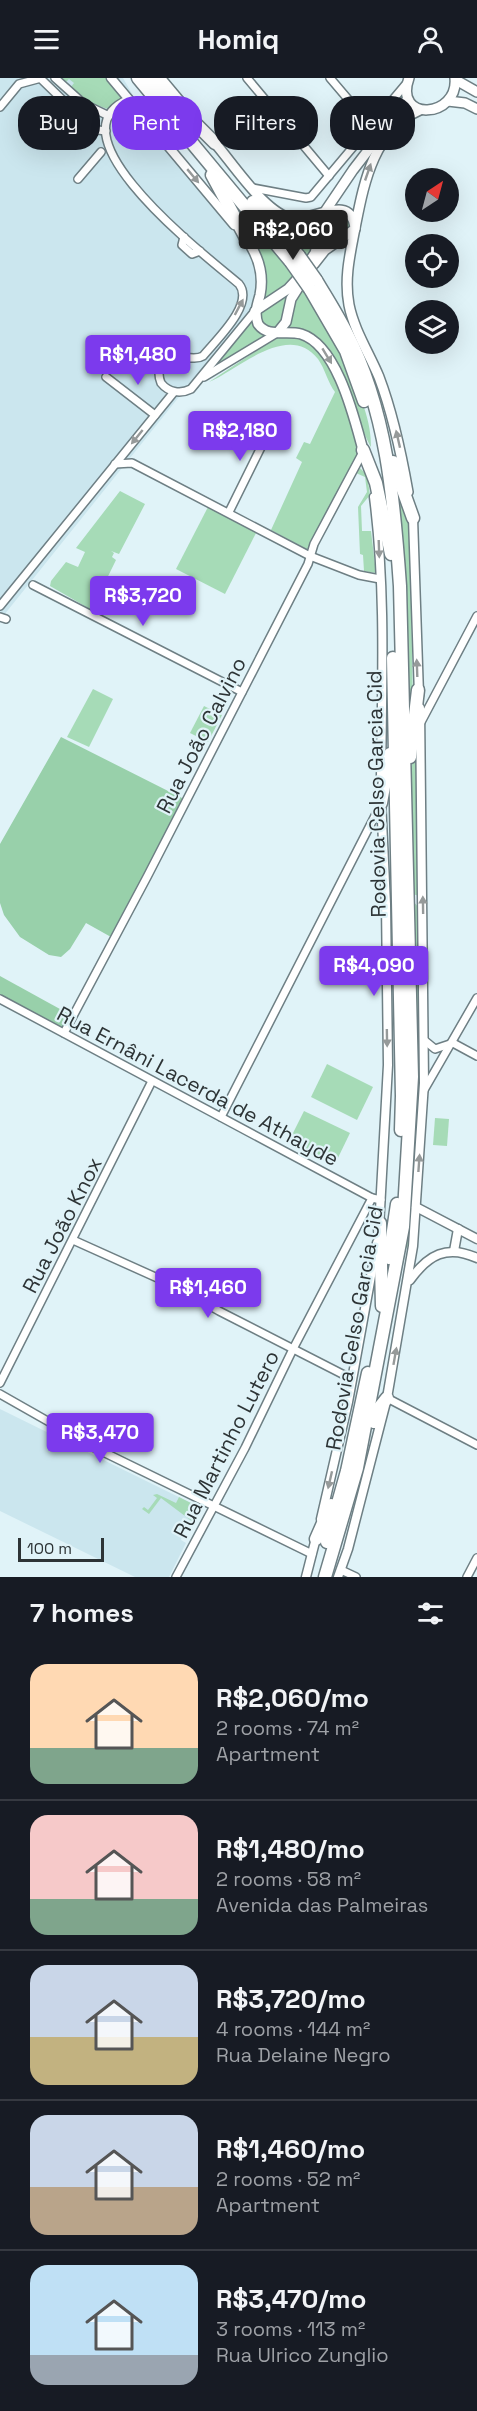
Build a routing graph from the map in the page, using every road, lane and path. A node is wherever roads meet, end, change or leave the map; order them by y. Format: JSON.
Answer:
{"nodes":[{"id":1,"x":40,"y":78,"type":"edge"},
{"id":2,"x":56,"y":78,"type":"edge"},
{"id":3,"x":111,"y":78,"type":"edge"},
{"id":4,"x":138,"y":78,"type":"edge"},
{"id":5,"x":149,"y":78,"type":"edge"},
{"id":6,"x":161,"y":78,"type":"edge"},
{"id":7,"x":247,"y":78,"type":"edge"},
{"id":8,"x":330,"y":78,"type":"edge"},
{"id":9,"x":456,"y":79,"type":"edge"},
{"id":10,"x":19,"y":81,"type":"edge"},
{"id":11,"x":407,"y":81,"type":"edge"},
{"id":12,"x":477,"y":92,"type":"edge"},
{"id":13,"x":126,"y":96,"type":"edge"},
{"id":14,"x":153,"y":96,"type":"edge"},
{"id":15,"x":345,"y":96,"type":"edge"},
{"id":16,"x":394,"y":96,"type":"edge"},
{"id":17,"x":406,"y":96,"type":"edge"},
{"id":18,"x":448,"y":101,"type":"junction"},
{"id":19,"x":0,"y":107,"type":"edge"},
{"id":20,"x":415,"y":108,"type":"edge"},
{"id":21,"x":477,"y":108,"type":"edge"},
{"id":22,"x":420,"y":110,"type":"junction"},
{"id":23,"x":112,"y":112,"type":"edge"},
{"id":24,"x":109,"y":116,"type":"junction"},
{"id":25,"x":106,"y":131,"type":"junction"},
{"id":26,"x":214,"y":142,"type":"edge"},
{"id":27,"x":214,"y":142,"type":"edge"},
{"id":28,"x":172,"y":150,"type":"edge"},
{"id":29,"x":198,"y":150,"type":"edge"},
{"id":30,"x":199,"y":150,"type":"edge"},
{"id":31,"x":221,"y":150,"type":"edge"},
{"id":32,"x":350,"y":150,"type":"edge"},
{"id":33,"x":368,"y":150,"type":"edge"},
{"id":34,"x":101,"y":152,"type":"dead end"},
{"id":35,"x":329,"y":176,"type":"junction"},
{"id":36,"x":78,"y":179,"type":"dead end"},
{"id":37,"x":253,"y":189,"type":"junction"},
{"id":38,"x":327,"y":210,"type":"junction"},
{"id":39,"x":355,"y":229,"type":"junction"},
{"id":40,"x":247,"y":240,"type":"junction"},
{"id":41,"x":295,"y":259,"type":"junction"},
{"id":42,"x":313,"y":285,"type":"junction"},
{"id":43,"x":255,"y":311,"type":"junction"},
{"id":44,"x":278,"y":332,"type":"junction"},
{"id":45,"x":106,"y":376,"type":"dead end"},
{"id":46,"x":199,"y":379,"type":"junction"},
{"id":47,"x":174,"y":392,"type":"junction"},
{"id":48,"x":155,"y":415,"type":"junction"},
{"id":49,"x":273,"y":416,"type":"dead end"},
{"id":50,"x":378,"y":418,"type":"junction"},
{"id":51,"x":363,"y":450,"type":"junction"},
{"id":52,"x":115,"y":465,"type":"junction"},
{"id":53,"x":229,"y":512,"type":"junction"},
{"id":54,"x":413,"y":518,"type":"junction"},
{"id":55,"x":392,"y":554,"type":"junction"},
{"id":56,"x":310,"y":556,"type":"junction"},
{"id":57,"x":380,"y":579,"type":"junction"},
{"id":58,"x":33,"y":585,"type":"dead end"},
{"id":59,"x":0,"y":606,"type":"edge"},
{"id":60,"x":477,"y":616,"type":"edge"},
{"id":61,"x":418,"y":690,"type":"junction"},
{"id":62,"x":242,"y":692,"type":"junction"},
{"id":63,"x":421,"y":722,"type":"junction"},
{"id":64,"x":394,"y":729,"type":"junction"},
{"id":65,"x":405,"y":784,"type":"junction"},
{"id":66,"x":381,"y":803,"type":"junction"},
{"id":67,"x":477,"y":998,"type":"edge"},
{"id":68,"x":0,"y":999,"type":"edge"},
{"id":69,"x":64,"y":1033,"type":"junction"},
{"id":70,"x":424,"y":1040,"type":"junction"},
{"id":71,"x":453,"y":1043,"type":"junction"},
{"id":72,"x":477,"y":1056,"type":"edge"},
{"id":73,"x":152,"y":1082,"type":"junction"},
{"id":74,"x":424,"y":1090,"type":"junction"},
{"id":75,"x":221,"y":1117,"type":"junction"},
{"id":76,"x":376,"y":1199,"type":"junction"},
{"id":77,"x":416,"y":1207,"type":"junction"},
{"id":78,"x":380,"y":1223,"type":"junction"},
{"id":79,"x":458,"y":1229,"type":"junction"},
{"id":80,"x":477,"y":1239,"type":"edge"},
{"id":81,"x":73,"y":1240,"type":"junction"},
{"id":82,"x":454,"y":1251,"type":"junction"},
{"id":83,"x":477,"y":1258,"type":"edge"},
{"id":84,"x":408,"y":1283,"type":"junction"},
{"id":85,"x":382,"y":1306,"type":"junction"},
{"id":86,"x":293,"y":1349,"type":"junction"},
{"id":87,"x":352,"y":1379,"type":"junction"},
{"id":88,"x":0,"y":1383,"type":"edge"},
{"id":89,"x":0,"y":1394,"type":"edge"},
{"id":90,"x":387,"y":1398,"type":"junction"},
{"id":91,"x":477,"y":1445,"type":"edge"},
{"id":92,"x":352,"y":1470,"type":"junction"},
{"id":93,"x":214,"y":1507,"type":"junction"},
{"id":94,"x":316,"y":1539,"type":"junction"},
{"id":95,"x":312,"y":1554,"type":"junction"},
{"id":96,"x":477,"y":1558,"type":"edge"},
{"id":97,"x":327,"y":1573,"type":"edge"},
{"id":98,"x":340,"y":1573,"type":"edge"},
{"id":99,"x":176,"y":1577,"type":"edge"},
{"id":100,"x":306,"y":1577,"type":"edge"},
{"id":101,"x":316,"y":1577,"type":"edge"},
{"id":102,"x":356,"y":1577,"type":"edge"},
{"id":103,"x":467,"y":1577,"type":"edge"}],
"edges":[{"from":1,"to":10,"type":"street"},
{"from":1,"to":25,"type":"street"},
{"from":2,"to":24,"type":"street"},
{"from":3,"to":13,"type":"street"},
{"from":4,"to":14,"type":"highway","name":"Rodovia Celso Garcia Cid"},
{"from":5,"to":26,"type":"highway"},
{"from":5,"to":41,"type":"highway","name":"Rodovia Celso Garcia Cid"},
{"from":6,"to":27,"type":"street"},
{"from":7,"to":35,"type":"street"},
{"from":8,"to":15,"type":"street"},
{"from":9,"to":12,"type":"main road"},
{"from":9,"to":18,"type":"main road"},
{"from":10,"to":19,"type":"street"},
{"from":11,"to":16,"type":"street"},
{"from":11,"to":17,"type":"main road"},
{"from":18,"to":21,"type":"main road"},
{"from":18,"to":22,"type":"main road","name":"Rodovia Celso Garcia Cid"},
{"from":20,"to":22,"type":"main road"},
{"from":39,"to":22,"type":"main road","name":"Rodovia Celso Garcia Cid","one_way":true},
{"from":23,"to":24,"type":"street"},
{"from":24,"to":25,"type":"street"},
{"from":47,"to":25,"type":"street","one_way":true},
{"from":28,"to":40,"type":"street","one_way":true},
{"from":29,"to":40,"type":"highway"},
{"from":30,"to":41,"type":"highway","name":"Rodovia Celso Garcia Cid"},
{"from":31,"to":37,"type":"main road"},
{"from":32,"to":35,"type":"street"},
{"from":33,"to":38,"type":"main road"},
{"from":34,"to":36,"type":"street"},
{"from":35,"to":37,"type":"street"},
{"from":37,"to":38,"type":"main road"},
{"from":38,"to":39,"type":"main road"},
{"from":38,"to":43,"type":"main road"},
{"from":39,"to":44,"type":"main road"},
{"from":54,"to":39,"type":"main road","name":"Rodovia Celso Garcia Cid","one_way":true},
{"from":40,"to":43,"type":"main road"},
{"from":41,"to":42,"type":"highway","name":"Rodovia Celso Garcia Cid","bridge":true},
{"from":42,"to":50,"type":"highway","name":"Rodovia Celso Garcia Cid"},
{"from":42,"to":55,"type":"highway","name":"Rodovia Celso Garcia Cid"},
{"from":43,"to":44,"type":"main road"},
{"from":43,"to":46,"type":"street"},
{"from":44,"to":46,"type":"street"},
{"from":44,"to":51,"type":"main road","name":"Rodovia Celso Garcia Cid","one_way":true},
{"from":45,"to":48,"type":"street"},
{"from":46,"to":47,"type":"street"},
{"from":47,"to":48,"type":"street"},
{"from":48,"to":52,"type":"street","one_way":true},
{"from":49,"to":53,"type":"street"},
{"from":50,"to":54,"type":"highway"},
{"from":50,"to":65,"type":"highway","name":"Rodovia Celso Garcia Cid"},
{"from":51,"to":55,"type":"highway"},
{"from":51,"to":56,"type":"street","name":"Rua João Calvino"},
{"from":51,"to":57,"type":"street","name":"Rodovia Celso Garcia Cid","one_way":true},
{"from":52,"to":53,"type":"street"},
{"from":52,"to":59,"type":"street"},
{"from":53,"to":56,"type":"street"},
{"from":61,"to":54,"type":"street","name":"Rodovia Celso Garcia Cid","one_way":true},
{"from":55,"to":64,"type":"highway","name":"Rodovia Celso Garcia Cid"},
{"from":56,"to":57,"type":"street"},
{"from":56,"to":62,"type":"street","name":"Rua João Calvino"},
{"from":57,"to":66,"type":"street","name":"Rodovia Celso Garcia Cid"},
{"from":58,"to":62,"type":"street"},
{"from":60,"to":63,"type":"street"},
{"from":61,"to":63,"type":"street","name":"Rodovia Celso Garcia Cid"},
{"from":61,"to":65,"type":"highway"},
{"from":62,"to":69,"type":"street","name":"Rua João Calvino"},
{"from":70,"to":63,"type":"street","name":"Rodovia Celso Garcia Cid","one_way":true},
{"from":64,"to":66,"type":"highway"},
{"from":64,"to":85,"type":"highway","name":"Rodovia Celso Garcia Cid"},
{"from":65,"to":92,"type":"highway","name":"Rodovia Celso Garcia Cid"},
{"from":66,"to":75,"type":"street"},
{"from":66,"to":76,"type":"street","name":"Rodovia Celso Garcia Cid","one_way":true},
{"from":67,"to":71,"type":"street"},
{"from":68,"to":69,"type":"street","name":"Rua Ernâni Lacerda de Athayde"},
{"from":69,"to":73,"type":"street","name":"Rua Ernâni Lacerda de Athayde"},
{"from":70,"to":71,"type":"street"},
{"from":70,"to":74,"type":"street","name":"Rodovia Celso Garcia Cid"},
{"from":71,"to":72,"type":"street"},
{"from":71,"to":74,"type":"street"},
{"from":73,"to":75,"type":"street","name":"Rua Ernâni Lacerda de Athayde"},
{"from":73,"to":81,"type":"street","name":"Rua João Knox"},
{"from":77,"to":74,"type":"street","name":"Rodovia Celso Garcia Cid","one_way":true},
{"from":75,"to":76,"type":"street","name":"Rua Ernâni Lacerda de Athayde"},
{"from":76,"to":78,"type":"street","name":"Rodovia Celso Garcia Cid"},
{"from":76,"to":86,"type":"street","name":"Rua Martinho Lutero"},
{"from":77,"to":79,"type":"street"},
{"from":77,"to":84,"type":"street","name":"Rodovia Celso Garcia Cid"},
{"from":78,"to":85,"type":"highway"},
{"from":78,"to":87,"type":"street","name":"Rodovia Celso Garcia Cid"},
{"from":79,"to":80,"type":"street"},
{"from":79,"to":82,"type":"street"},
{"from":81,"to":86,"type":"street"},
{"from":81,"to":88,"type":"street","name":"Rua João Knox"},
{"from":82,"to":83,"type":"street"},
{"from":82,"to":84,"type":"street"},
{"from":90,"to":84,"type":"street","name":"Rodovia Celso Garcia Cid","one_way":true},
{"from":85,"to":92,"type":"highway","name":"Rodovia Celso Garcia Cid"},
{"from":86,"to":87,"type":"street"},
{"from":86,"to":93,"type":"street","name":"Rua Martinho Lutero"},
{"from":87,"to":94,"type":"street","name":"Rodovia Celso Garcia Cid","one_way":true},
{"from":89,"to":93,"type":"street"},
{"from":90,"to":91,"type":"street"},
{"from":90,"to":92,"type":"highway"},
{"from":90,"to":98,"type":"street","name":"Rodovia Celso Garcia Cid"},
{"from":92,"to":94,"type":"highway"},
{"from":92,"to":97,"type":"highway","name":"Rodovia Celso Garcia Cid"},
{"from":92,"to":101,"type":"highway","name":"Rodovia Celso Garcia Cid"},
{"from":93,"to":95,"type":"street"},
{"from":93,"to":99,"type":"street","name":"Rua Martinho Lutero"},
{"from":94,"to":95,"type":"street","name":"Rodovia Celso Garcia Cid"},
{"from":95,"to":100,"type":"street","name":"Rodovia Celso Garcia Cid"},
{"from":96,"to":103,"type":"street"},
{"from":98,"to":102,"type":"street"}]}
